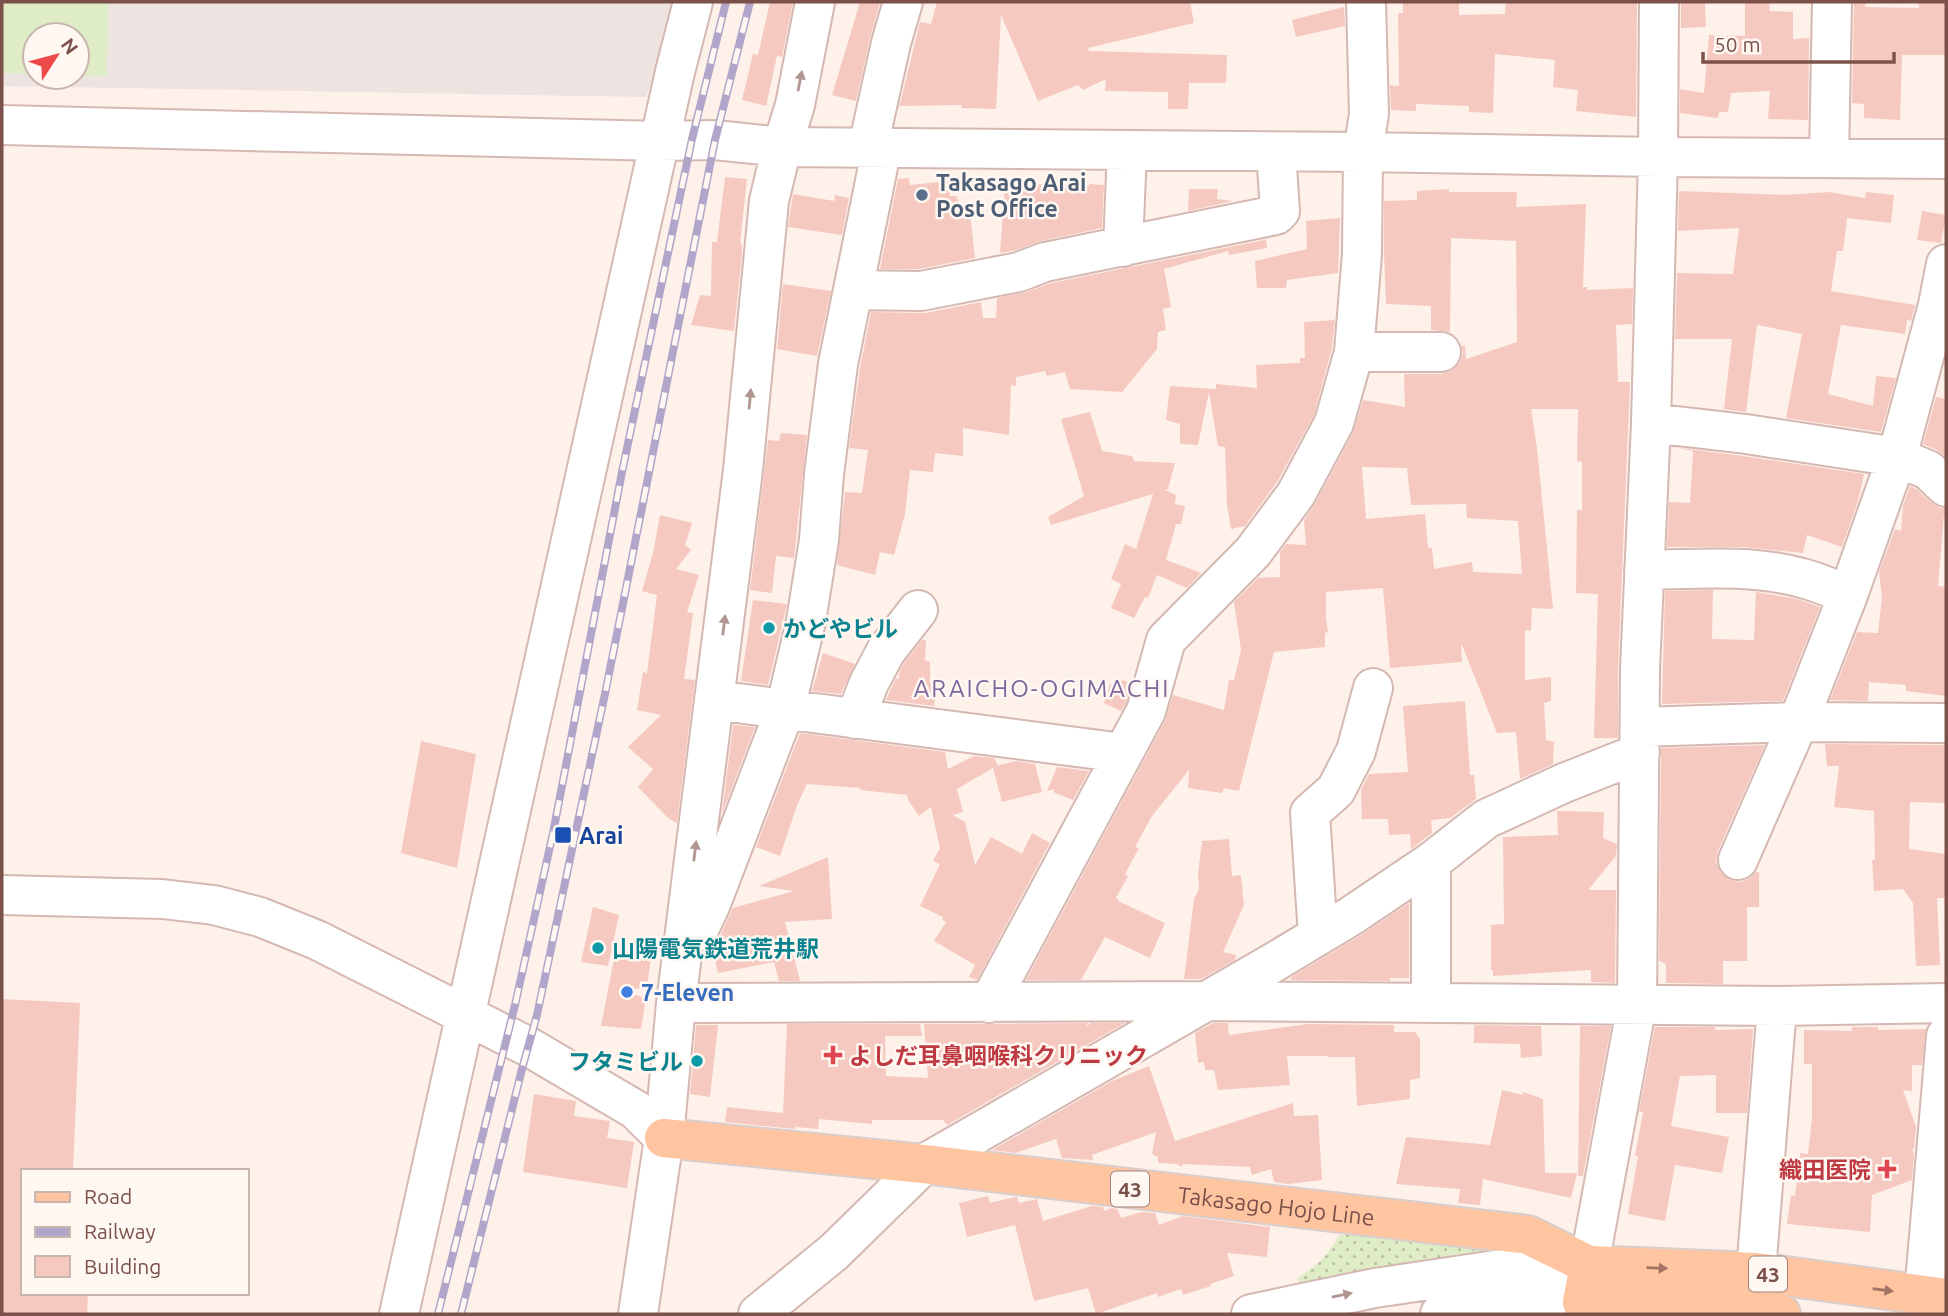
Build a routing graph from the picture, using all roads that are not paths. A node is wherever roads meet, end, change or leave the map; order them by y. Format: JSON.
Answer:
{"nodes":[{"id":1,"x":693,"y":2,"type":"edge"},
{"id":2,"x":815,"y":2,"type":"edge"},
{"id":3,"x":903,"y":2,"type":"edge"},
{"id":4,"x":1366,"y":2,"type":"edge"},
{"id":5,"x":1659,"y":2,"type":"edge"},
{"id":6,"x":1832,"y":2,"type":"edge"},
{"id":7,"x":2,"y":125,"type":"edge"},
{"id":8,"x":660,"y":141,"type":"junction"},
{"id":9,"x":782,"y":147,"type":"junction"},
{"id":10,"x":875,"y":147,"type":"junction"},
{"id":11,"x":1127,"y":150,"type":"junction"},
{"id":12,"x":1276,"y":152,"type":"junction"},
{"id":13,"x":1363,"y":152,"type":"junction"},
{"id":14,"x":1658,"y":158,"type":"junction"},
{"id":15,"x":1829,"y":158,"type":"junction"},
{"id":16,"x":1946,"y":159,"type":"edge"},
{"id":17,"x":1123,"y":247,"type":"junction"},
{"id":18,"x":1946,"y":264,"type":"edge"},
{"id":19,"x":853,"y":290,"type":"junction"},
{"id":20,"x":1354,"y":352,"type":"junction"},
{"id":21,"x":1441,"y":352,"type":"dead end"},
{"id":22,"x":1651,"y":423,"type":"junction"},
{"id":23,"x":1897,"y":457,"type":"junction"},
{"id":24,"x":1946,"y":487,"type":"edge"},
{"id":25,"x":1644,"y":570,"type":"junction"},
{"id":26,"x":1848,"y":595,"type":"junction"},
{"id":27,"x":918,"y":610,"type":"dead end"},
{"id":28,"x":1373,"y":688,"type":"dead end"},
{"id":29,"x":715,"y":700,"type":"junction"},
{"id":30,"x":785,"y":710,"type":"junction"},
{"id":31,"x":855,"y":719,"type":"junction"},
{"id":32,"x":1798,"y":722,"type":"junction"},
{"id":33,"x":1946,"y":723,"type":"edge"},
{"id":34,"x":1640,"y":740,"type":"junction"},
{"id":35,"x":1123,"y":753,"type":"junction"},
{"id":36,"x":1738,"y":860,"type":"dead end"},
{"id":37,"x":1431,"y":862,"type":"junction"},
{"id":38,"x":2,"y":895,"type":"edge"},
{"id":39,"x":1318,"y":936,"type":"junction"},
{"id":40,"x":681,"y":966,"type":"junction"},
{"id":41,"x":1207,"y":1001,"type":"junction"},
{"id":42,"x":676,"y":1003,"type":"junction"},
{"id":43,"x":989,"y":1003,"type":"junction"},
{"id":44,"x":1431,"y":1003,"type":"junction"},
{"id":45,"x":1946,"y":1003,"type":"edge"},
{"id":46,"x":1637,"y":1004,"type":"junction"},
{"id":47,"x":1777,"y":1006,"type":"junction"},
{"id":48,"x":466,"y":1016,"type":"junction"},
{"id":49,"x":1946,"y":1036,"type":"edge"},
{"id":50,"x":664,"y":1138,"type":"junction"},
{"id":51,"x":924,"y":1164,"type":"junction"},
{"id":52,"x":1589,"y":1265,"type":"junction"},
{"id":53,"x":1756,"y":1272,"type":"junction"},
{"id":54,"x":1935,"y":1297,"type":"edge"},
{"id":55,"x":1581,"y":1308,"type":"edge"},
{"id":56,"x":399,"y":1314,"type":"edge"},
{"id":57,"x":638,"y":1314,"type":"edge"},
{"id":58,"x":758,"y":1314,"type":"edge"},
{"id":59,"x":1251,"y":1314,"type":"edge"},
{"id":60,"x":1440,"y":1314,"type":"edge"},
{"id":61,"x":1781,"y":1314,"type":"edge"}],
"edges":[{"from":1,"to":8,"type":"street"},
{"from":9,"to":2,"type":"street","one_way":true},
{"from":3,"to":10,"type":"street"},
{"from":4,"to":13,"type":"street"},
{"from":5,"to":14,"type":"street"},
{"from":6,"to":15,"type":"street"},
{"from":7,"to":8,"type":"street"},
{"from":8,"to":9,"type":"street"},
{"from":8,"to":48,"type":"street"},
{"from":9,"to":10,"type":"street"},
{"from":29,"to":9,"type":"street","one_way":true},
{"from":10,"to":11,"type":"street"},
{"from":10,"to":19,"type":"street"},
{"from":11,"to":12,"type":"street"},
{"from":11,"to":17,"type":"street"},
{"from":12,"to":13,"type":"street"},
{"from":12,"to":17,"type":"street"},
{"from":13,"to":14,"type":"street"},
{"from":13,"to":20,"type":"street"},
{"from":14,"to":15,"type":"street"},
{"from":14,"to":22,"type":"street"},
{"from":15,"to":16,"type":"street"},
{"from":17,"to":19,"type":"street"},
{"from":18,"to":23,"type":"street"},
{"from":19,"to":30,"type":"street"},
{"from":20,"to":21,"type":"street"},
{"from":20,"to":35,"type":"street"},
{"from":22,"to":23,"type":"street"},
{"from":22,"to":25,"type":"street"},
{"from":23,"to":24,"type":"street"},
{"from":23,"to":26,"type":"street"},
{"from":25,"to":26,"type":"street"},
{"from":25,"to":34,"type":"street"},
{"from":26,"to":32,"type":"street"},
{"from":27,"to":31,"type":"street"},
{"from":28,"to":39,"type":"street"},
{"from":29,"to":30,"type":"street"},
{"from":40,"to":29,"type":"street","one_way":true},
{"from":30,"to":31,"type":"street"},
{"from":30,"to":40,"type":"street"},
{"from":31,"to":35,"type":"street"},
{"from":32,"to":33,"type":"street"},
{"from":32,"to":34,"type":"street"},
{"from":32,"to":36,"type":"street"},
{"from":34,"to":37,"type":"street"},
{"from":34,"to":46,"type":"street"},
{"from":35,"to":43,"type":"street"},
{"from":37,"to":39,"type":"street"},
{"from":37,"to":44,"type":"street"},
{"from":38,"to":48,"type":"street"},
{"from":39,"to":41,"type":"street"},
{"from":40,"to":42,"type":"street"},
{"from":41,"to":43,"type":"street"},
{"from":41,"to":44,"type":"street"},
{"from":41,"to":51,"type":"street"},
{"from":42,"to":43,"type":"street"},
{"from":42,"to":50,"type":"street"},
{"from":44,"to":46,"type":"street"},
{"from":45,"to":47,"type":"street"},
{"from":46,"to":47,"type":"street"},
{"from":46,"to":52,"type":"street"},
{"from":47,"to":53,"type":"street"},
{"from":48,"to":50,"type":"street"},
{"from":48,"to":56,"type":"street"},
{"from":49,"to":54,"type":"street"},
{"from":50,"to":51,"type":"main road","name":"Takasago Hojo Line","number":"43"},
{"from":50,"to":57,"type":"street"},
{"from":51,"to":52,"type":"main road","name":"Takasago Hojo Line","number":"43"},
{"from":51,"to":58,"type":"street"},
{"from":52,"to":53,"type":"main road","name":"Takasago Hojo Line","number":"43","one_way":true},
{"from":52,"to":55,"type":"main road"},
{"from":59,"to":52,"type":"street","one_way":true},
{"from":53,"to":54,"type":"main road","name":"Takasago Hojo Line","number":"43","one_way":true},
{"from":55,"to":60,"type":"street"},
{"from":55,"to":61,"type":"main road","number":"43"}]}
